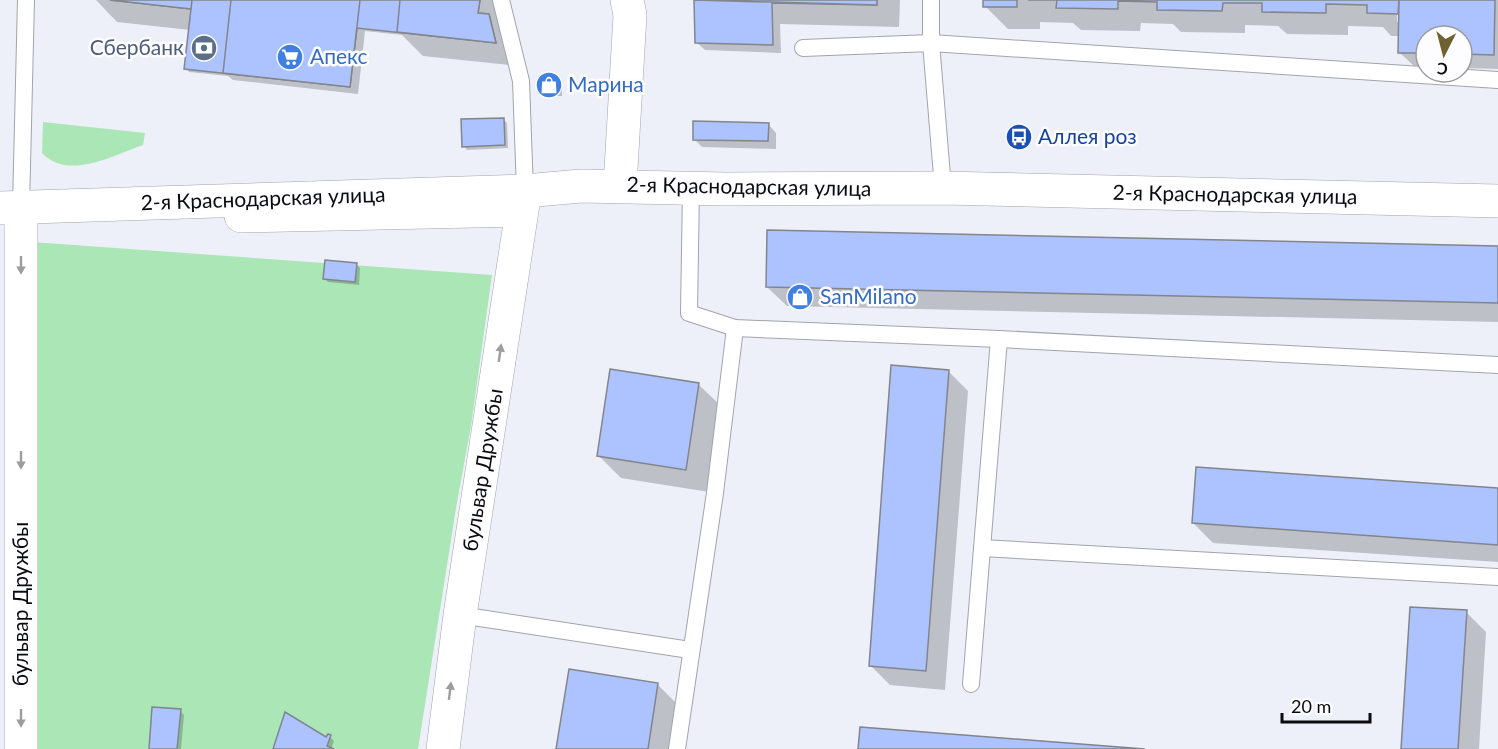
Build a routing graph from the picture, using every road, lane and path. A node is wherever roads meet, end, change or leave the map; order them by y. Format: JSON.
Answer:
{"nodes":[{"id":1,"x":26,"y":0,"type":"edge"},
{"id":2,"x":501,"y":0,"type":"edge"},
{"id":3,"x":627,"y":0,"type":"edge"},
{"id":4,"x":931,"y":0,"type":"edge"},
{"id":5,"x":931,"y":43,"type":"junction"},
{"id":6,"x":803,"y":48,"type":"dead end"},
{"id":7,"x":1498,"y":80,"type":"edge"},
{"id":8,"x":620,"y":186,"type":"junction"},
{"id":9,"x":691,"y":188,"type":"junction"},
{"id":10,"x":943,"y":188,"type":"junction"},
{"id":11,"x":523,"y":200,"type":"junction"},
{"id":12,"x":1498,"y":201,"type":"edge"},
{"id":13,"x":14,"y":212,"type":"edge"},
{"id":14,"x":735,"y":328,"type":"junction"},
{"id":15,"x":999,"y":339,"type":"junction"},
{"id":16,"x":1498,"y":365,"type":"edge"},
{"id":17,"x":982,"y":548,"type":"junction"},
{"id":18,"x":1498,"y":577,"type":"edge"},
{"id":19,"x":460,"y":615,"type":"junction"},
{"id":20,"x":690,"y":650,"type":"junction"},
{"id":21,"x":971,"y":684,"type":"dead end"},
{"id":22,"x":21,"y":749,"type":"edge"},
{"id":23,"x":443,"y":749,"type":"edge"},
{"id":24,"x":677,"y":749,"type":"edge"}],
"edges":[{"from":1,"to":13,"type":"lane"},
{"from":2,"to":11,"type":"lane"},
{"from":3,"to":8,"type":"street"},
{"from":4,"to":5,"type":"lane"},
{"from":5,"to":6,"type":"lane"},
{"from":5,"to":7,"type":"lane"},
{"from":5,"to":10,"type":"lane"},
{"from":8,"to":9,"type":"street","name":"2-я Краснодарская улица"},
{"from":8,"to":11,"type":"street","name":"2-я Краснодарская улица"},
{"from":9,"to":10,"type":"street","name":"2-я Краснодарская улица"},
{"from":9,"to":14,"type":"lane"},
{"from":10,"to":12,"type":"street","name":"2-я Краснодарская улица"},
{"from":11,"to":13,"type":"street","name":"2-я Краснодарская улица"},
{"from":19,"to":11,"type":"street","name":"бульвар Дружбы","one_way":true},
{"from":13,"to":22,"type":"street","name":"бульвар Дружбы","one_way":true},
{"from":14,"to":15,"type":"lane"},
{"from":14,"to":20,"type":"lane"},
{"from":15,"to":16,"type":"lane"},
{"from":15,"to":17,"type":"lane"},
{"from":17,"to":18,"type":"lane"},
{"from":17,"to":21,"type":"lane"},
{"from":19,"to":20,"type":"lane"},
{"from":23,"to":19,"type":"street","name":"бульвар Дружбы","one_way":true},
{"from":20,"to":24,"type":"lane"}]}
